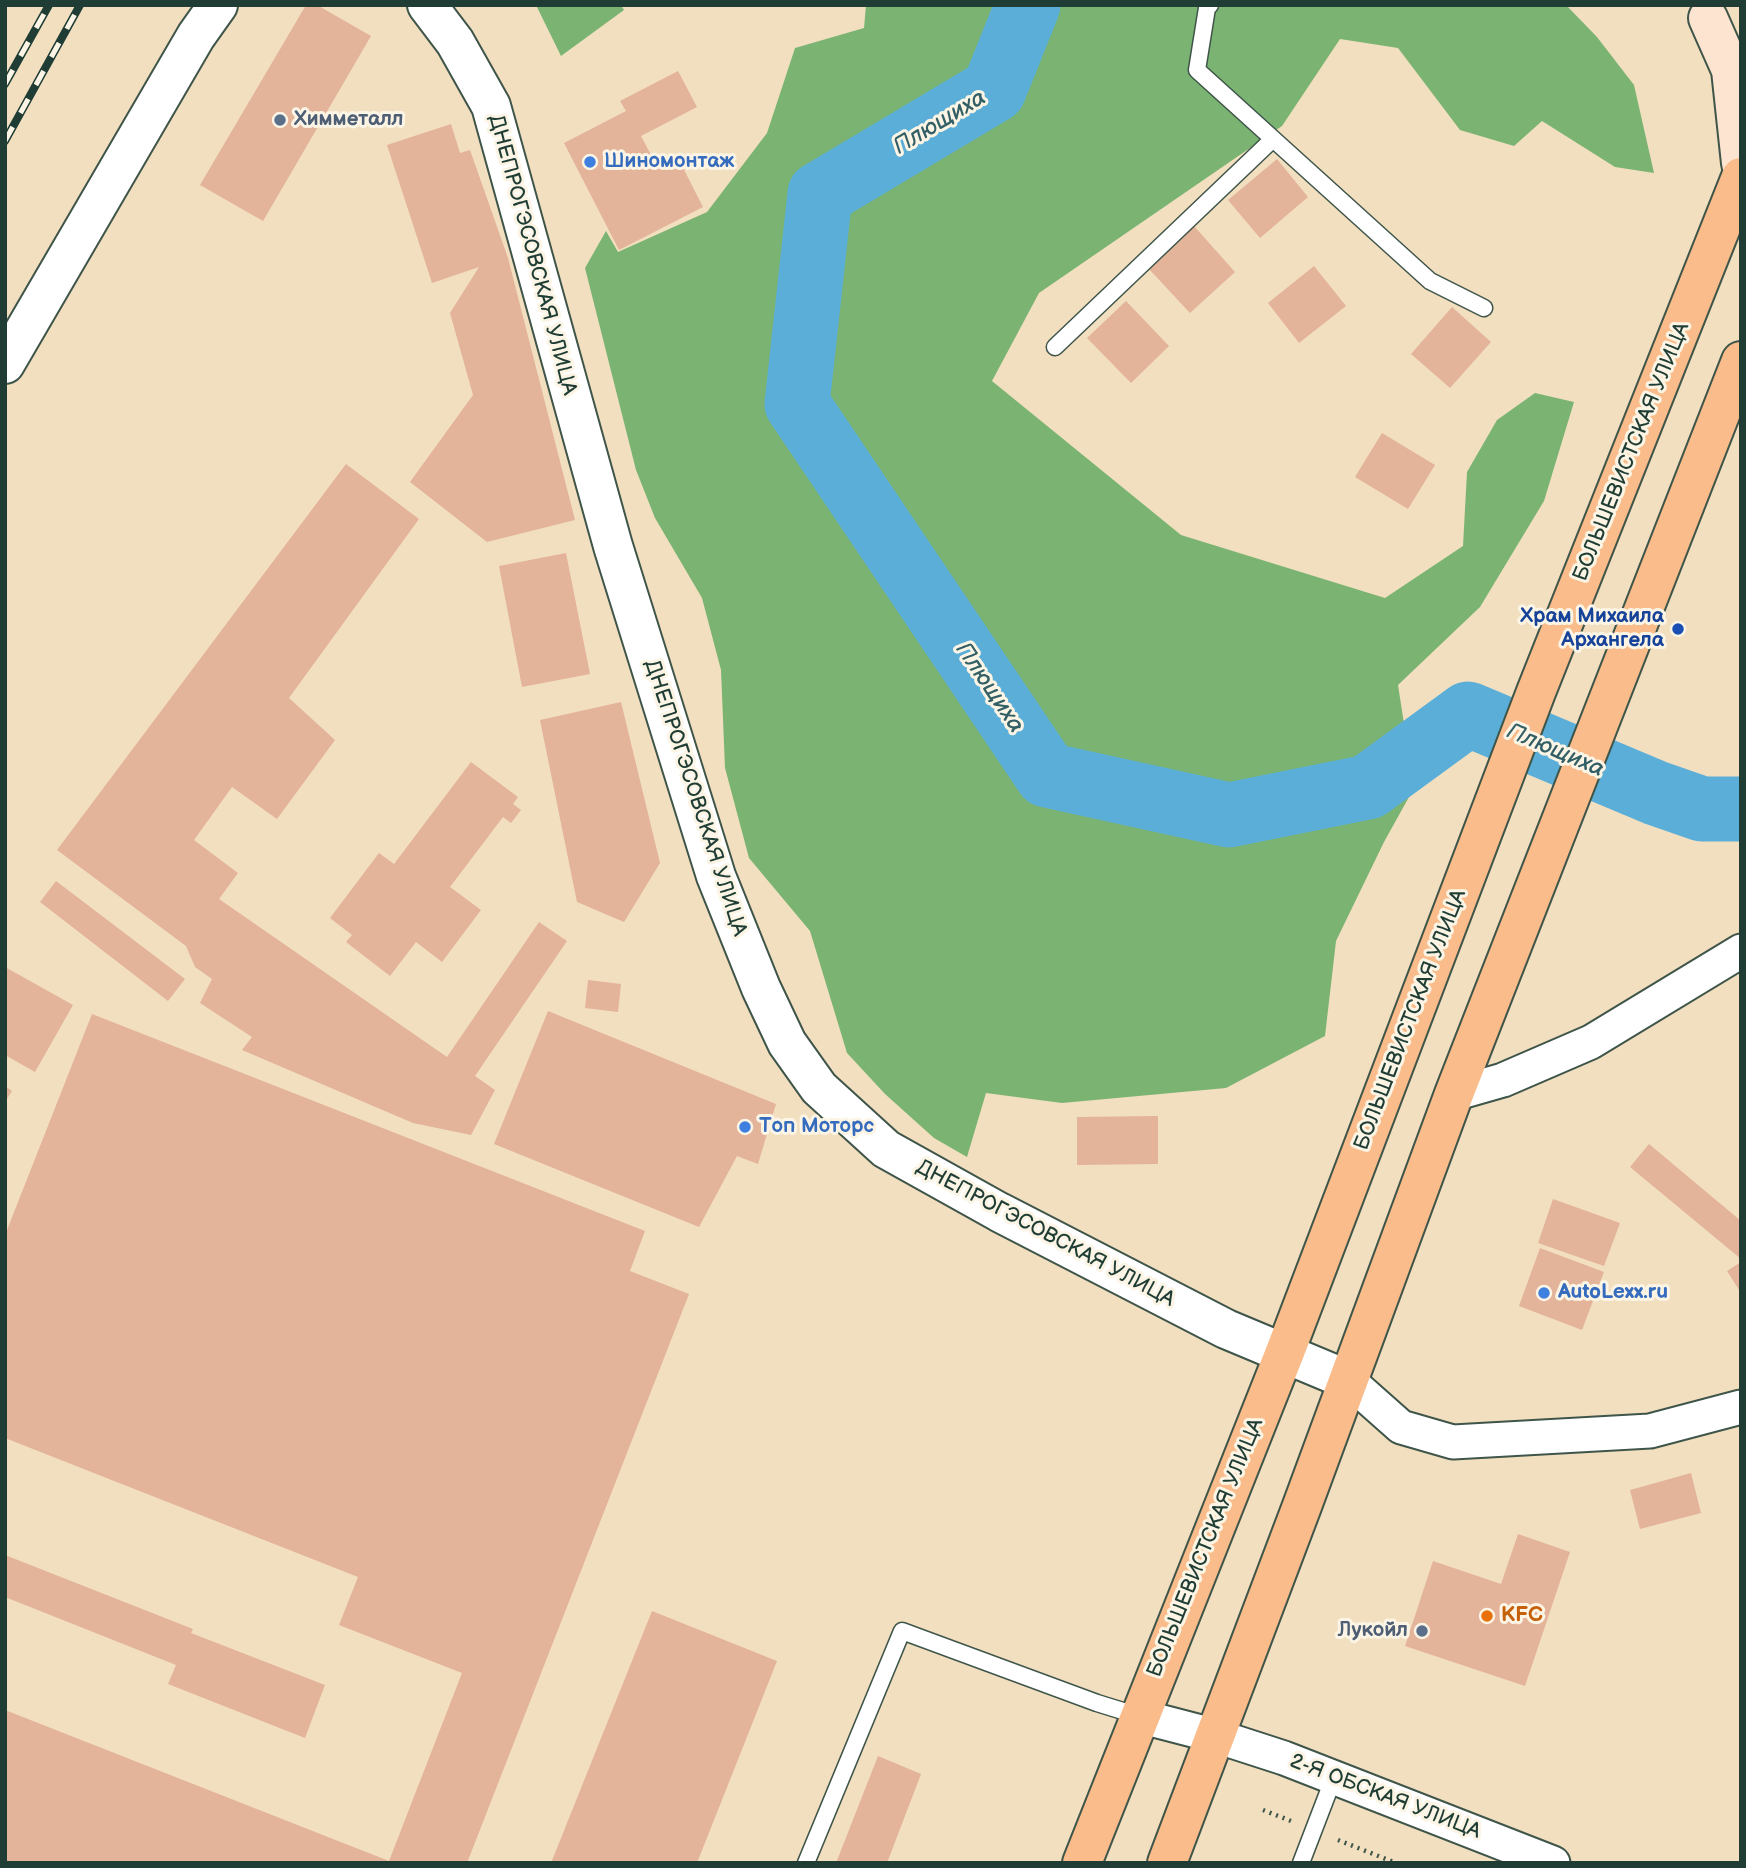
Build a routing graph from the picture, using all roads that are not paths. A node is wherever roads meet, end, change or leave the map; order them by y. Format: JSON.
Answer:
{"nodes":[{"id":1,"x":218,"y":5,"type":"edge"},
{"id":2,"x":428,"y":5,"type":"edge"},
{"id":3,"x":1210,"y":5,"type":"edge"},
{"id":4,"x":1698,"y":12,"type":"edge"},
{"id":5,"x":1741,"y":38,"type":"edge"},
{"id":6,"x":1272,"y":140,"type":"junction"},
{"id":7,"x":1741,"y":163,"type":"edge"},
{"id":8,"x":1741,"y":177,"type":"edge"},
{"id":9,"x":1484,"y":308,"type":"dead end"},
{"id":10,"x":1055,"y":347,"type":"dead end"},
{"id":11,"x":1741,"y":361,"type":"edge"},
{"id":12,"x":5,"y":364,"type":"edge"},
{"id":13,"x":1741,"y":951,"type":"edge"},
{"id":14,"x":1454,"y":1094,"type":"junction"},
{"id":15,"x":1285,"y":1352,"type":"junction"},
{"id":16,"x":1349,"y":1380,"type":"junction"},
{"id":17,"x":1741,"y":1407,"type":"edge"},
{"id":18,"x":1139,"y":1716,"type":"junction"},
{"id":19,"x":1216,"y":1736,"type":"junction"},
{"id":20,"x":1334,"y":1777,"type":"junction"},
{"id":21,"x":806,"y":1863,"type":"edge"},
{"id":22,"x":1082,"y":1863,"type":"edge"},
{"id":23,"x":1167,"y":1863,"type":"edge"},
{"id":24,"x":1301,"y":1863,"type":"edge"},
{"id":25,"x":1553,"y":1863,"type":"edge"}],
"edges":[{"from":1,"to":12,"type":"street"},
{"from":2,"to":15,"type":"street","name":"ДНЕПРОГЭСОВСКАЯ УЛИЦА"},
{"from":3,"to":6,"type":"lane"},
{"from":4,"to":5,"type":"main road"},
{"from":4,"to":7,"type":"main road"},
{"from":6,"to":9,"type":"lane"},
{"from":6,"to":10,"type":"lane"},
{"from":8,"to":15,"type":"highway","name":"БОЛЬШЕВИСТСКАЯ УЛИЦА"},
{"from":11,"to":14,"type":"highway"},
{"from":13,"to":14,"type":"street"},
{"from":14,"to":16,"type":"highway"},
{"from":15,"to":16,"type":"street","name":"ДНЕПРОГЭСОВСКАЯ УЛИЦА"},
{"from":15,"to":18,"type":"highway","name":"БОЛЬШЕВИСТСКАЯ УЛИЦА"},
{"from":16,"to":17,"type":"street"},
{"from":16,"to":19,"type":"highway"},
{"from":18,"to":19,"type":"street","name":"2-Я ОБСКАЯ УЛИЦА"},
{"from":18,"to":21,"type":"lane"},
{"from":18,"to":22,"type":"highway","name":"БОЛЬШЕВИСТСКАЯ УЛИЦА"},
{"from":19,"to":20,"type":"street","name":"2-Я ОБСКАЯ УЛИЦА"},
{"from":19,"to":23,"type":"highway"},
{"from":20,"to":24,"type":"lane"},
{"from":20,"to":25,"type":"street","name":"2-Я ОБСКАЯ УЛИЦА"}]}
